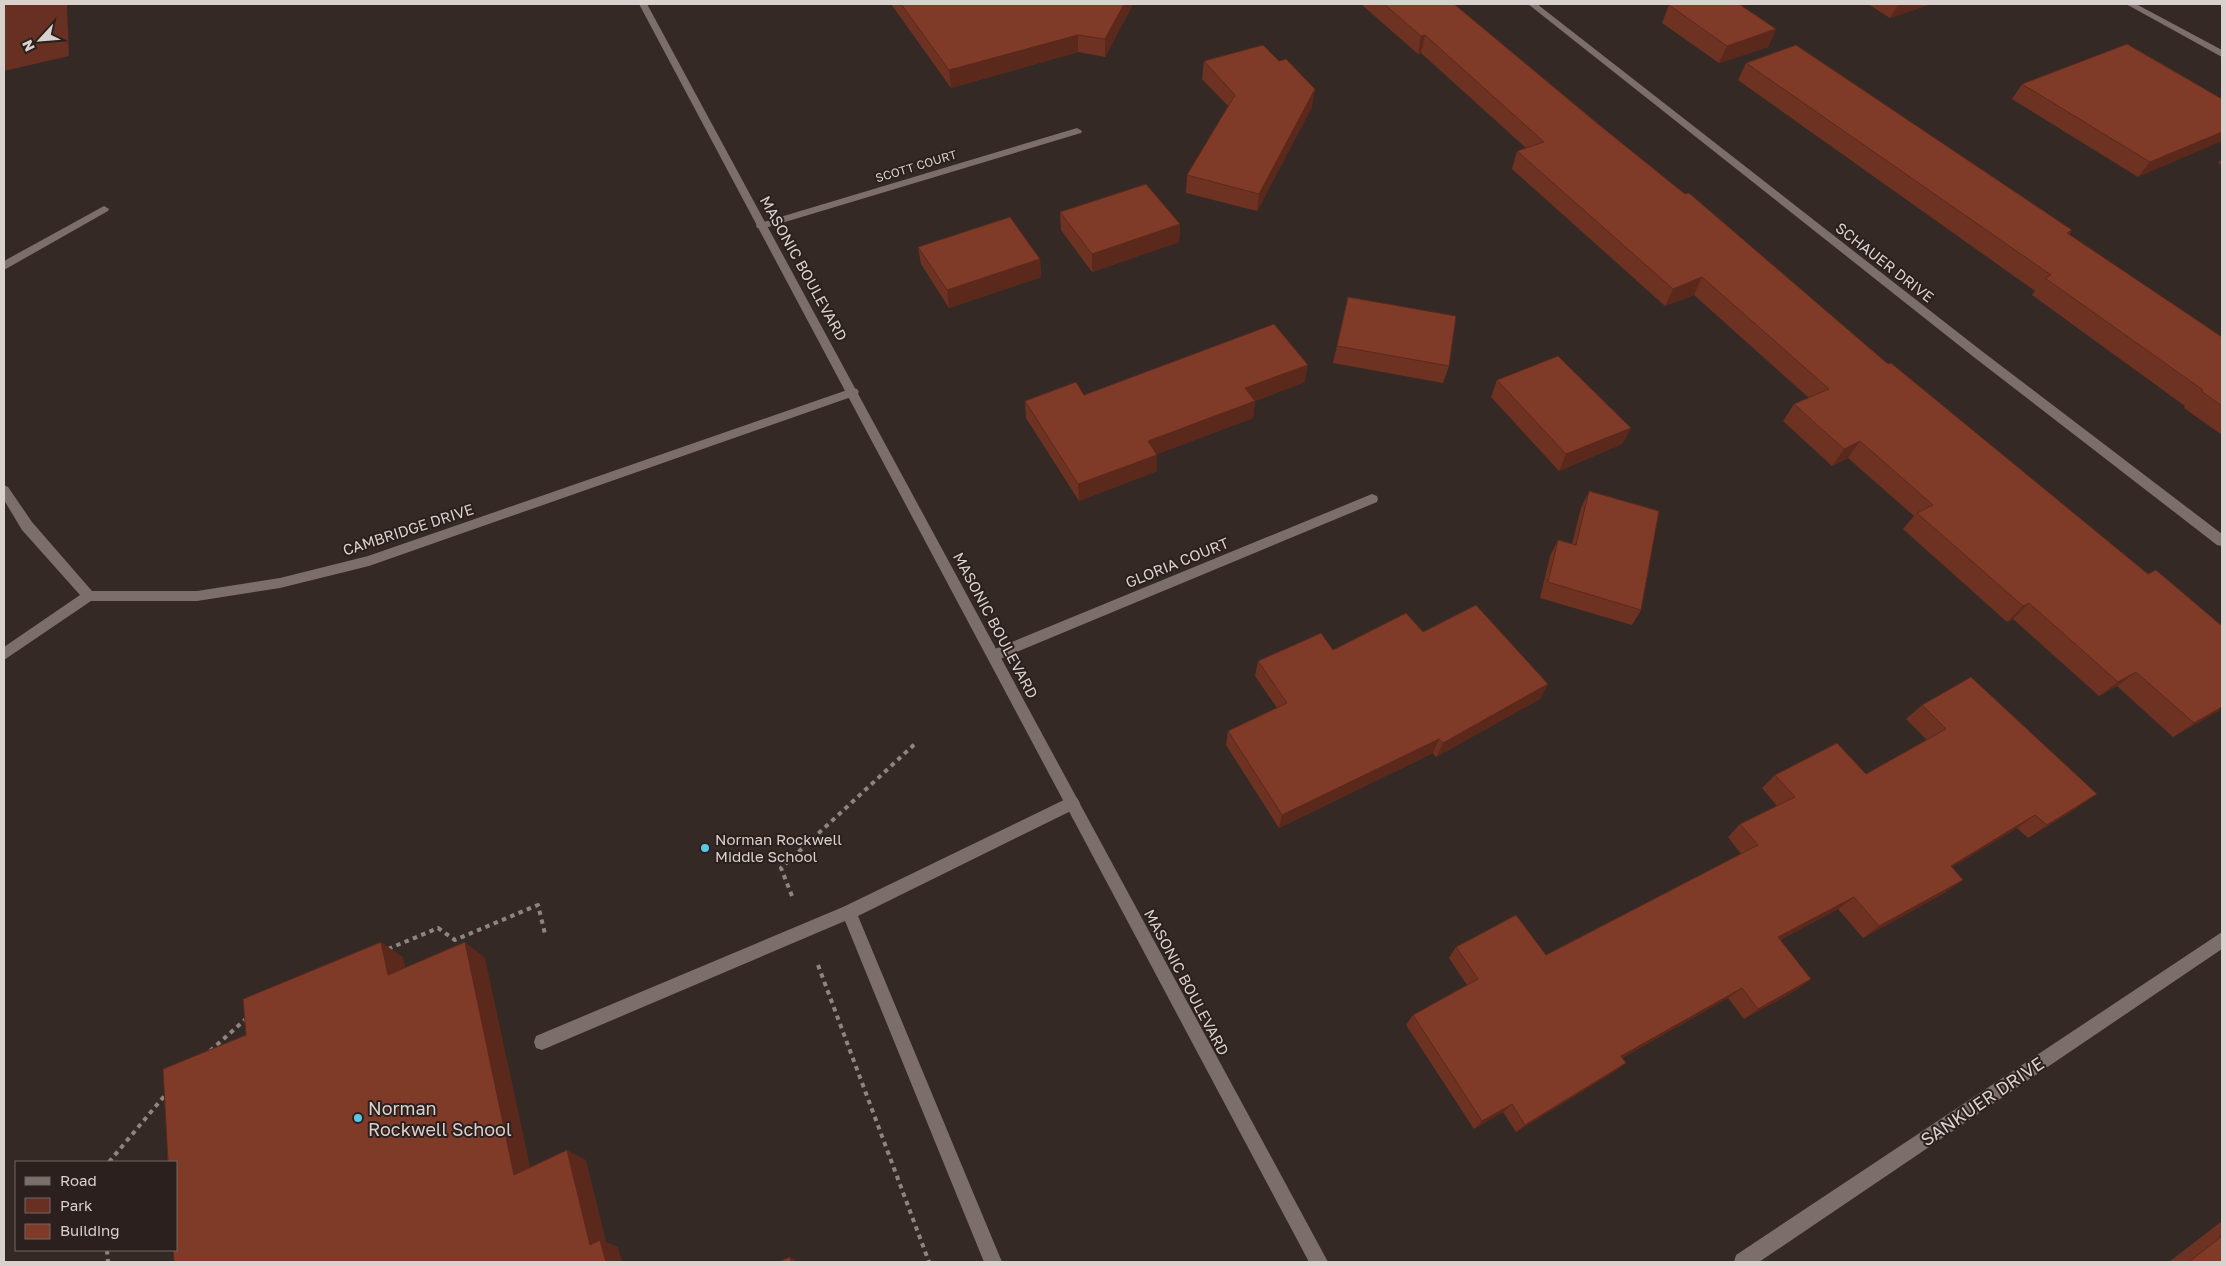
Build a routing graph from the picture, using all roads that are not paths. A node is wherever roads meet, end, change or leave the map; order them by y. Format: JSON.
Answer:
{"nodes":[{"id":1,"x":643,"y":4,"type":"edge"},
{"id":2,"x":1532,"y":4,"type":"edge"},
{"id":3,"x":2130,"y":4,"type":"edge"},
{"id":4,"x":2222,"y":54,"type":"edge"},
{"id":5,"x":1078,"y":131,"type":"dead end"},
{"id":6,"x":104,"y":209,"type":"dead end"},
{"id":7,"x":761,"y":226,"type":"junction"},
{"id":8,"x":4,"y":266,"type":"edge"},
{"id":9,"x":853,"y":392,"type":"junction"},
{"id":10,"x":4,"y":490,"type":"edge"},
{"id":11,"x":1372,"y":500,"type":"dead end"},
{"id":12,"x":2222,"y":541,"type":"edge"},
{"id":13,"x":89,"y":596,"type":"junction"},
{"id":14,"x":4,"y":654,"type":"edge"},
{"id":15,"x":995,"y":655,"type":"junction"},
{"id":16,"x":1072,"y":803,"type":"junction"},
{"id":17,"x":849,"y":912,"type":"junction"},
{"id":18,"x":2222,"y":940,"type":"edge"},
{"id":19,"x":542,"y":1042,"type":"dead end"},
{"id":20,"x":993,"y":1262,"type":"edge"},
{"id":21,"x":1319,"y":1262,"type":"edge"},
{"id":22,"x":1743,"y":1262,"type":"edge"}],
"edges":[{"from":1,"to":7,"type":"street","name":"MASONIC BOULEVARD"},
{"from":2,"to":12,"type":"street","name":"SCHAUER DRIVE"},
{"from":3,"to":4,"type":"street"},
{"from":5,"to":7,"type":"street","name":"SCOTT COURT"},
{"from":6,"to":8,"type":"street"},
{"from":7,"to":9,"type":"street","name":"MASONIC BOULEVARD"},
{"from":9,"to":13,"type":"street","name":"CAMBRIDGE DRIVE"},
{"from":9,"to":15,"type":"street","name":"MASONIC BOULEVARD"},
{"from":10,"to":13,"type":"street"},
{"from":11,"to":15,"type":"street","name":"GLORIA COURT"},
{"from":13,"to":14,"type":"street"},
{"from":15,"to":16,"type":"street","name":"MASONIC BOULEVARD"},
{"from":16,"to":17,"type":"street"},
{"from":16,"to":21,"type":"street","name":"MASONIC BOULEVARD"},
{"from":17,"to":19,"type":"street"},
{"from":17,"to":20,"type":"street"},
{"from":18,"to":22,"type":"street","name":"SANKUER DRIVE"}]}
